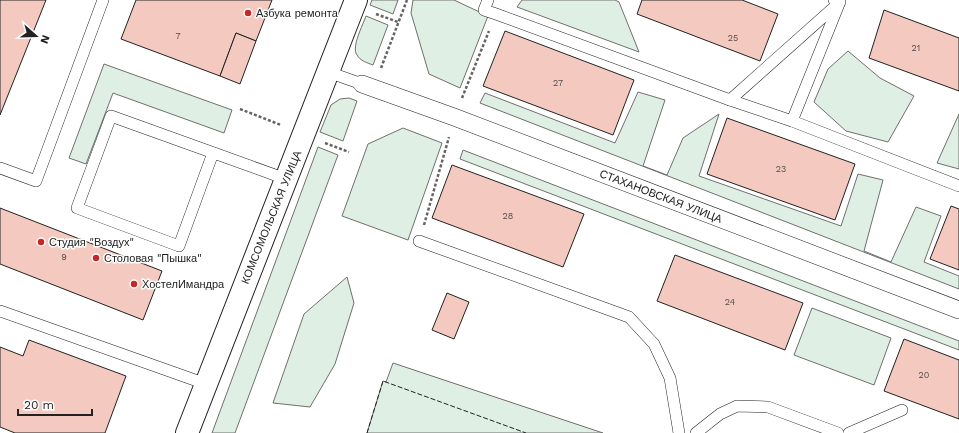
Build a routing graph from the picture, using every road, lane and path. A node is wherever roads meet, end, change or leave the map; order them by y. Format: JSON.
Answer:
{"nodes":[{"id":1,"x":103,"y":0,"type":"edge"},
{"id":2,"x":356,"y":0,"type":"edge"},
{"id":3,"x":407,"y":0,"type":"edge"},
{"id":4,"x":488,"y":0,"type":"edge"},
{"id":5,"x":838,"y":1,"type":"edge"},
{"id":6,"x":328,"y":72,"type":"junction"},
{"id":7,"x":367,"y":87,"type":"junction"},
{"id":8,"x":730,"y":100,"type":"junction"},
{"id":9,"x":792,"y":121,"type":"junction"},
{"id":10,"x":213,"y":153,"type":"junction"},
{"id":11,"x":0,"y":168,"type":"edge"},
{"id":12,"x":286,"y":179,"type":"junction"},
{"id":13,"x":959,"y":186,"type":"edge"},
{"id":14,"x":419,"y":242,"type":"dead end"},
{"id":15,"x":959,"y":310,"type":"edge"},
{"id":16,"x":0,"y":311,"type":"edge"},
{"id":17,"x":206,"y":384,"type":"junction"},
{"id":18,"x":902,"y":410,"type":"dead end"},
{"id":19,"x":187,"y":433,"type":"edge"},
{"id":20,"x":678,"y":433,"type":"edge"},
{"id":21,"x":696,"y":433,"type":"edge"},
{"id":22,"x":838,"y":433,"type":"edge"},
{"id":23,"x":849,"y":433,"type":"edge"}],
"edges":[{"from":1,"to":11,"type":"lane"},
{"from":2,"to":6,"type":"main road","name":"КОМСОМОЛЬСКАЯ УЛИЦА"},
{"from":3,"to":7,"type":"path"},
{"from":4,"to":8,"type":"lane"},
{"from":5,"to":8,"type":"lane"},
{"from":5,"to":9,"type":"lane"},
{"from":6,"to":7,"type":"lane"},
{"from":6,"to":12,"type":"main road","name":"КОМСОМОЛЬСКАЯ УЛИЦА"},
{"from":7,"to":15,"type":"street","name":"СТАХАНОВСКАЯ УЛИЦА"},
{"from":8,"to":9,"type":"lane"},
{"from":9,"to":13,"type":"lane"},
{"from":10,"to":10,"type":"lane"},
{"from":10,"to":12,"type":"lane"},
{"from":12,"to":17,"type":"main road","name":"КОМСОМОЛЬСКАЯ УЛИЦА"},
{"from":14,"to":20,"type":"lane"},
{"from":16,"to":17,"type":"lane"},
{"from":17,"to":19,"type":"main road","name":"КОМСОМОЛЬСКАЯ УЛИЦА"},
{"from":18,"to":23,"type":"lane"},
{"from":21,"to":22,"type":"lane"}]}
